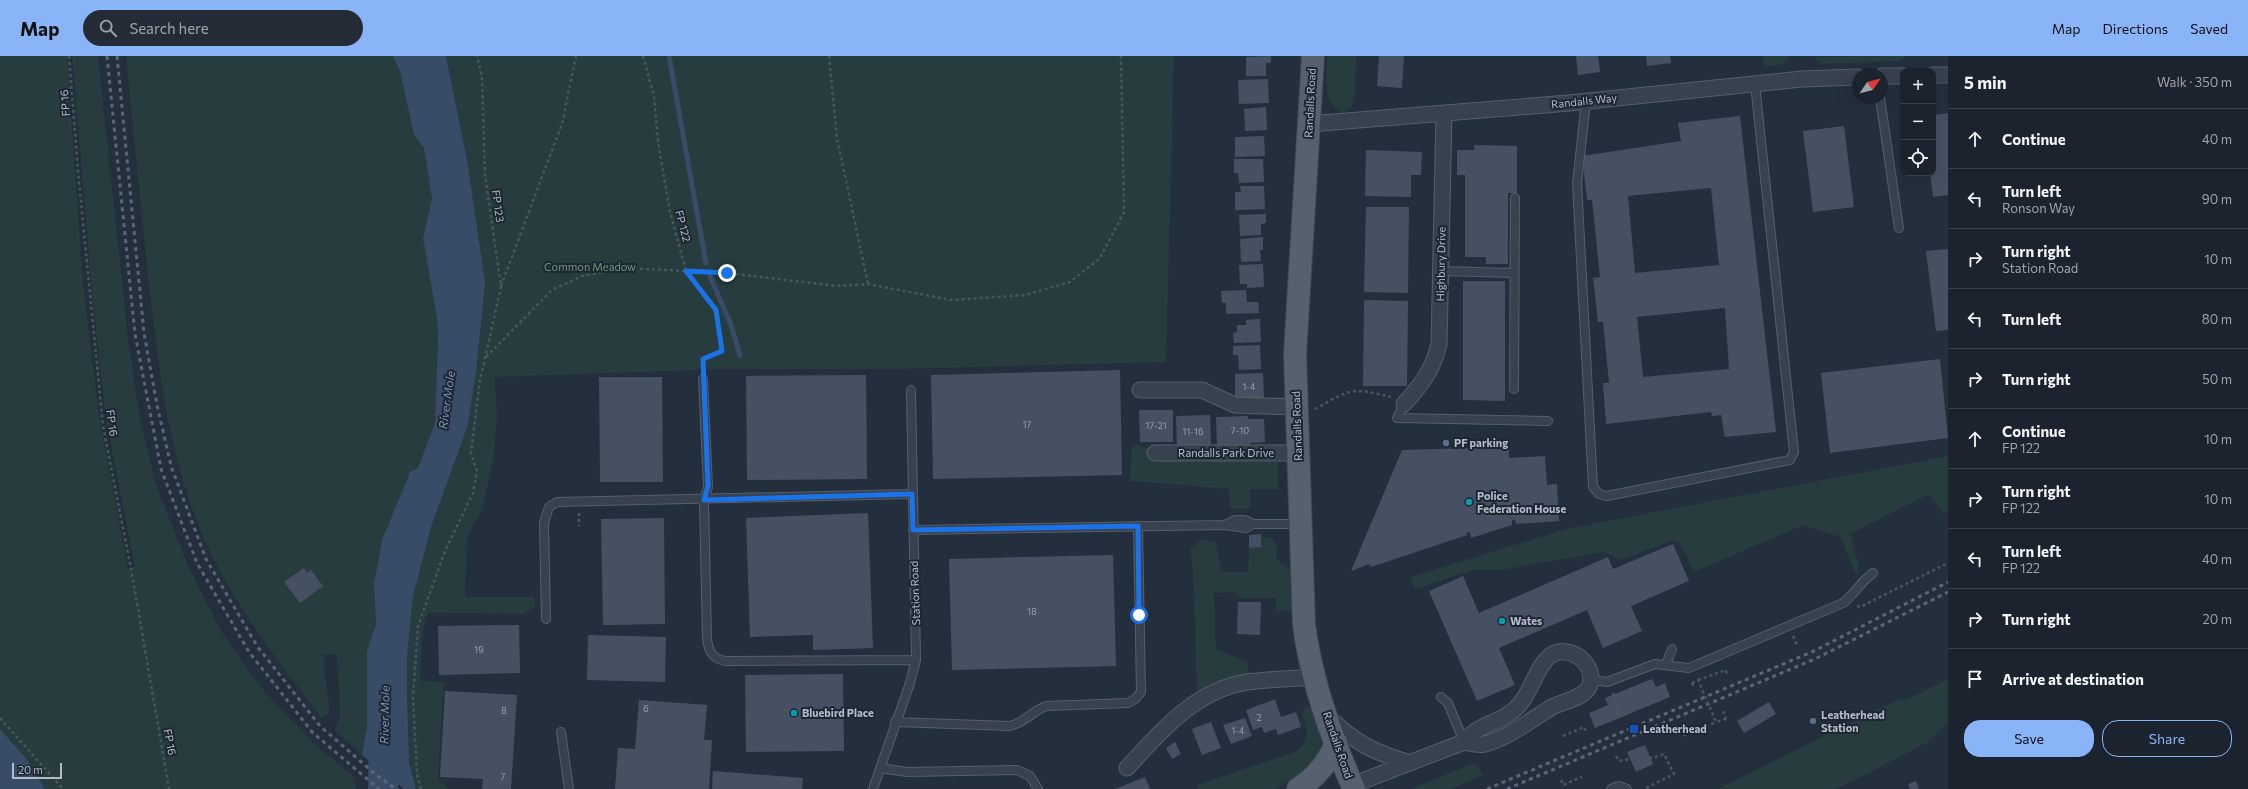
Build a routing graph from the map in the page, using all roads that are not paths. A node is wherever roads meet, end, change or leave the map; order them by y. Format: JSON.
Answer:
{"nodes":[{"id":1,"x":1312,"y":56,"type":"edge"},
{"id":2,"x":1936,"y":75,"type":"edge"},
{"id":3,"x":1948,"y":75,"type":"edge"},
{"id":4,"x":1888,"y":76,"type":"edge"},
{"id":5,"x":1900,"y":76,"type":"edge"},
{"id":6,"x":1852,"y":77,"type":"edge"},
{"id":7,"x":1755,"y":84,"type":"junction"},
{"id":8,"x":1586,"y":102,"type":"junction"},
{"id":9,"x":1881,"y":104,"type":"edge"},
{"id":10,"x":1444,"y":114,"type":"junction"},
{"id":11,"x":1309,"y":124,"type":"junction"},
{"id":12,"x":1515,"y":198,"type":"dead end"},
{"id":13,"x":1899,"y":228,"type":"dead end"},
{"id":14,"x":1440,"y":271,"type":"junction"},
{"id":15,"x":1514,"y":273,"type":"junction"},
{"id":16,"x":703,"y":379,"type":"road end"},
{"id":17,"x":1514,"y":389,"type":"dead end"},
{"id":18,"x":911,"y":390,"type":"dead end"},
{"id":19,"x":1140,"y":390,"type":"dead end"},
{"id":20,"x":1406,"y":402,"type":"joint"},
{"id":21,"x":1305,"y":408,"type":"junction"},
{"id":22,"x":1548,"y":421,"type":"dead end"},
{"id":23,"x":1155,"y":453,"type":"dead end"},
{"id":24,"x":1298,"y":453,"type":"junction"},
{"id":25,"x":912,"y":494,"type":"junction"},
{"id":26,"x":704,"y":500,"type":"junction"},
{"id":27,"x":1300,"y":524,"type":"junction"},
{"id":28,"x":1138,"y":526,"type":"junction"},
{"id":29,"x":913,"y":530,"type":"junction"},
{"id":30,"x":1873,"y":573,"type":"dead end"},
{"id":31,"x":546,"y":619,"type":"dead end"},
{"id":32,"x":1672,"y":648,"type":"dead end"},
{"id":33,"x":916,"y":660,"type":"junction"},
{"id":34,"x":1666,"y":665,"type":"junction"},
{"id":35,"x":1314,"y":677,"type":"junction"},
{"id":36,"x":1591,"y":680,"type":"junction"},
{"id":37,"x":1441,"y":697,"type":"dead end"},
{"id":38,"x":1328,"y":717,"type":"junction"},
{"id":39,"x":896,"y":722,"type":"junction"},
{"id":40,"x":561,"y":732,"type":"dead end"},
{"id":41,"x":1336,"y":742,"type":"junction"},
{"id":42,"x":1464,"y":742,"type":"junction"},
{"id":43,"x":1410,"y":763,"type":"junction"},
{"id":44,"x":880,"y":768,"type":"junction"},
{"id":45,"x":1127,"y":768,"type":"dead end"},
{"id":46,"x":1349,"y":788,"type":"edge"},
{"id":47,"x":569,"y":789,"type":"edge"},
{"id":48,"x":873,"y":789,"type":"edge"},
{"id":49,"x":1038,"y":789,"type":"edge"},
{"id":50,"x":1298,"y":789,"type":"edge"}],
"edges":[{"from":1,"to":11,"type":"main road","name":"Randalls Road"},
{"from":2,"to":3,"type":"street"},
{"from":4,"to":5,"type":"street"},
{"from":6,"to":7,"type":"street","name":"Randalls Way"},
{"from":7,"to":8,"type":"street","name":"Randalls Way"},
{"from":7,"to":8,"type":"lane"},
{"from":8,"to":10,"type":"street","name":"Randalls Way"},
{"from":9,"to":13,"type":"lane"},
{"from":10,"to":11,"type":"street","name":"Randalls Way"},
{"from":10,"to":14,"type":"street","name":"Highbury Drive"},
{"from":11,"to":21,"type":"main road","name":"Randalls Road"},
{"from":12,"to":15,"type":"lane"},
{"from":14,"to":15,"type":"lane"},
{"from":14,"to":20,"type":"street","name":"Highbury Drive"},
{"from":15,"to":17,"type":"lane"},
{"from":16,"to":26,"type":"lane"},
{"from":18,"to":25,"type":"lane","name":"Station Road"},
{"from":19,"to":21,"type":"street"},
{"from":20,"to":22,"type":"lane"},
{"from":21,"to":24,"type":"main road","name":"Randalls Road"},
{"from":23,"to":24,"type":"street","name":"Randalls Park Drive"},
{"from":24,"to":27,"type":"main road","name":"Randalls Road"},
{"from":25,"to":26,"type":"lane"},
{"from":25,"to":29,"type":"lane","name":"Station Road"},
{"from":26,"to":31,"type":"lane"},
{"from":26,"to":33,"type":"lane"},
{"from":27,"to":28,"type":"lane"},
{"from":27,"to":35,"type":"main road","name":"Randalls Road"},
{"from":28,"to":29,"type":"lane"},
{"from":28,"to":39,"type":"lane"},
{"from":29,"to":33,"type":"lane","name":"Station Road"},
{"from":30,"to":34,"type":"lane"},
{"from":32,"to":34,"type":"lane"},
{"from":33,"to":39,"type":"lane","name":"Station Road"},
{"from":34,"to":36,"type":"lane"},
{"from":35,"to":38,"type":"main road","name":"Randalls Road"},
{"from":35,"to":45,"type":"street"},
{"from":36,"to":42,"type":"street"},
{"from":36,"to":42,"type":"street"},
{"from":37,"to":42,"type":"lane"},
{"from":38,"to":41,"type":"main road","name":"Randalls Road"},
{"from":38,"to":43,"type":"street"},
{"from":39,"to":44,"type":"lane","name":"Station Road"},
{"from":40,"to":47,"type":"lane"},
{"from":41,"to":46,"type":"main road","name":"Randalls Road"},
{"from":41,"to":50,"type":"main road"},
{"from":42,"to":43,"type":"street"},
{"from":43,"to":46,"type":"street"},
{"from":44,"to":48,"type":"lane","name":"Station Road"},
{"from":44,"to":49,"type":"lane"}]}
